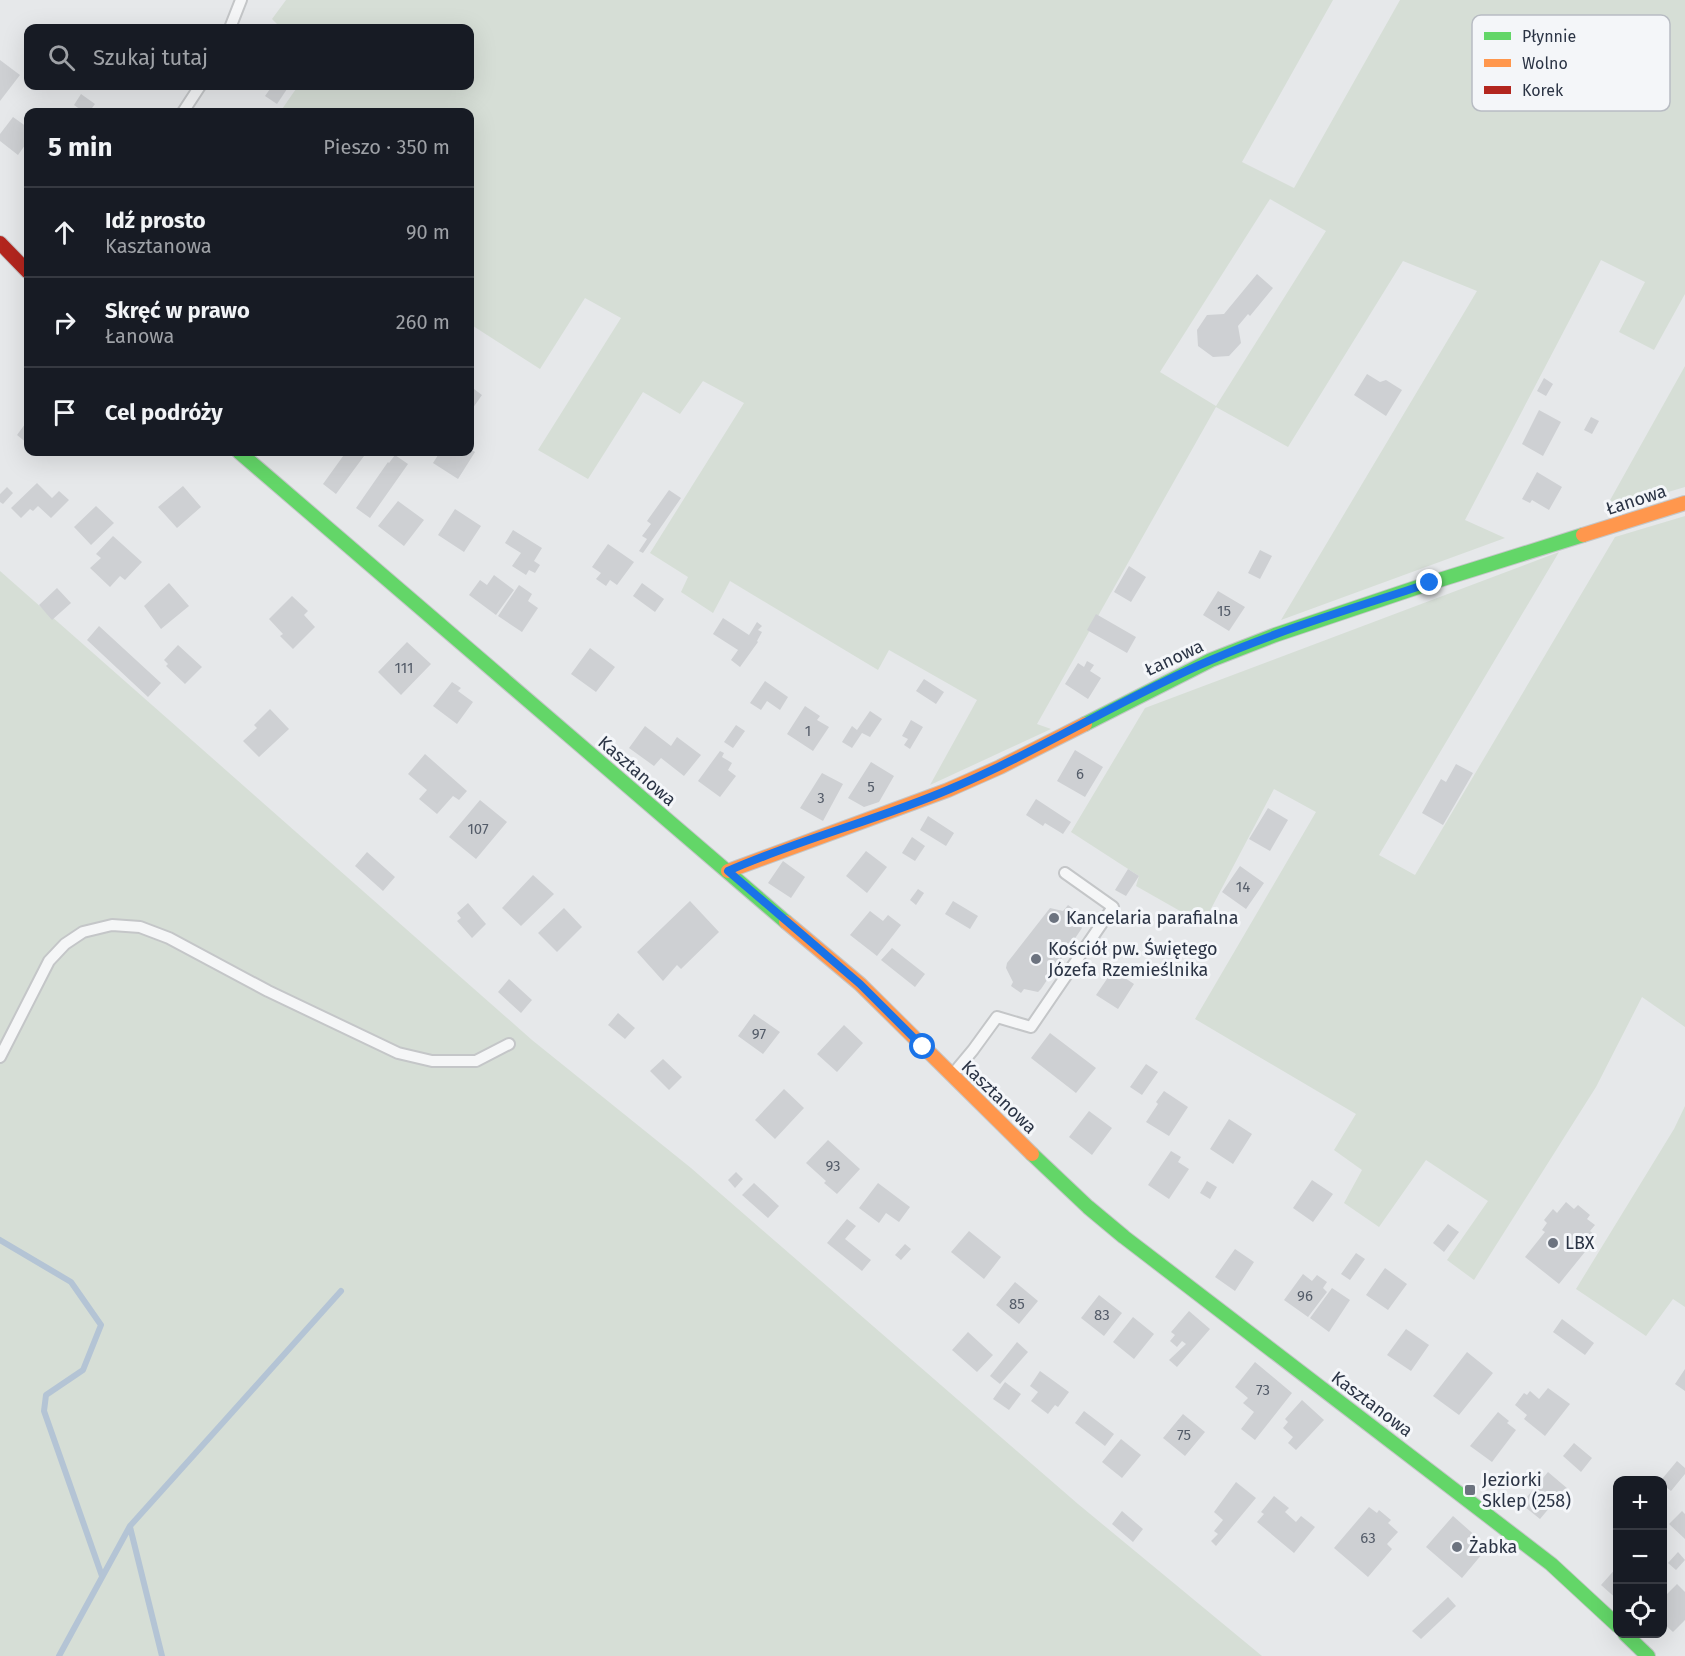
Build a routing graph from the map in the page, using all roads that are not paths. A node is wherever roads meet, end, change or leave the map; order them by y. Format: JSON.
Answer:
{"nodes":[{"id":1,"x":241,"y":0,"type":"edge"},
{"id":2,"x":232,"y":24,"type":"edge"},
{"id":3,"x":197,"y":90,"type":"edge"},
{"id":4,"x":186,"y":108,"type":"edge"},
{"id":5,"x":0,"y":243,"type":"edge"},
{"id":6,"x":24,"y":268,"type":"edge"},
{"id":7,"x":244,"y":456,"type":"edge"},
{"id":8,"x":1685,"y":503,"type":"edge"},
{"id":9,"x":728,"y":871,"type":"junction"},
{"id":10,"x":1065,"y":873,"type":"dead end"},
{"id":11,"x":509,"y":1044,"type":"dead end"},
{"id":12,"x":0,"y":1057,"type":"edge"},
{"id":13,"x":951,"y":1076,"type":"junction"},
{"id":14,"x":1613,"y":1622,"type":"edge"},
{"id":15,"x":1629,"y":1638,"type":"edge"},
{"id":16,"x":1648,"y":1656,"type":"edge"}],
"edges":[{"from":1,"to":2,"type":"lane"},
{"from":3,"to":4,"type":"lane"},
{"from":5,"to":6,"type":"street"},
{"from":7,"to":9,"type":"street","name":"Kasztanowa"},
{"from":8,"to":9,"type":"street","name":"Łanowa"},
{"from":9,"to":13,"type":"street","name":"Kasztanowa"},
{"from":10,"to":13,"type":"lane"},
{"from":11,"to":12,"type":"lane"},
{"from":13,"to":14,"type":"street","name":"Kasztanowa"},
{"from":15,"to":16,"type":"street"}]}
